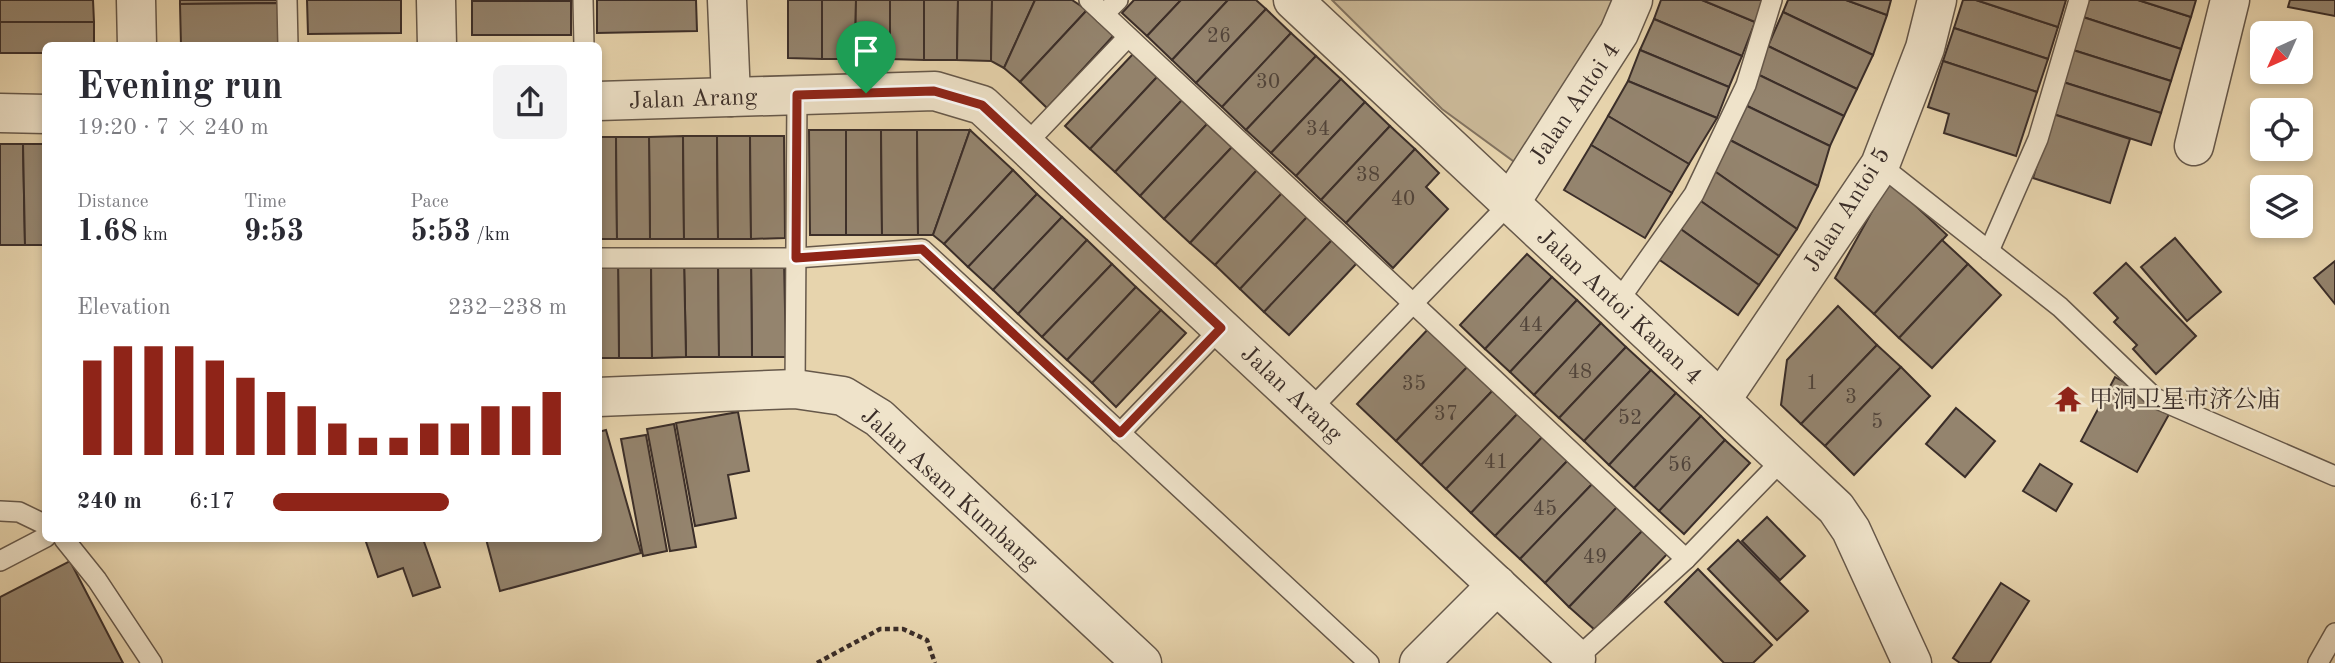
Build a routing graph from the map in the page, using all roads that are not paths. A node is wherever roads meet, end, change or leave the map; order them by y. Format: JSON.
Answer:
{"nodes":[{"id":1,"x":136,"y":0,"type":"edge"},
{"id":2,"x":287,"y":0,"type":"edge"},
{"id":3,"x":436,"y":0,"type":"edge"},
{"id":4,"x":583,"y":0,"type":"edge"},
{"id":5,"x":727,"y":0,"type":"edge"},
{"id":6,"x":1089,"y":0,"type":"edge"},
{"id":7,"x":1293,"y":0,"type":"edge"},
{"id":8,"x":1633,"y":0,"type":"edge"},
{"id":9,"x":1772,"y":0,"type":"edge"},
{"id":10,"x":1937,"y":0,"type":"edge"},
{"id":11,"x":2079,"y":0,"type":"edge"},
{"id":12,"x":2230,"y":0,"type":"edge"},
{"id":13,"x":1111,"y":7,"type":"edge"},
{"id":14,"x":1128,"y":37,"type":"junction"},
{"id":15,"x":137,"y":42,"type":"edge"},
{"id":16,"x":288,"y":42,"type":"edge"},
{"id":17,"x":437,"y":42,"type":"edge"},
{"id":18,"x":584,"y":42,"type":"edge"},
{"id":19,"x":797,"y":95,"type":"junction"},
{"id":20,"x":731,"y":97,"type":"junction"},
{"id":21,"x":602,"y":101,"type":"edge"},
{"id":22,"x":0,"y":113,"type":"edge"},
{"id":23,"x":42,"y":114,"type":"edge"},
{"id":24,"x":1025,"y":145,"type":"junction"},
{"id":25,"x":2194,"y":146,"type":"dead end"},
{"id":26,"x":1880,"y":165,"type":"junction"},
{"id":27,"x":1510,"y":203,"type":"junction"},
{"id":28,"x":1989,"y":251,"type":"junction"},
{"id":29,"x":602,"y":258,"type":"edge"},
{"id":30,"x":796,"y":258,"type":"junction"},
{"id":31,"x":1413,"y":303,"type":"junction"},
{"id":32,"x":1617,"y":303,"type":"junction"},
{"id":33,"x":1221,"y":328,"type":"junction"},
{"id":34,"x":795,"y":389,"type":"junction"},
{"id":35,"x":602,"y":397,"type":"edge"},
{"id":36,"x":1721,"y":400,"type":"junction"},
{"id":37,"x":1310,"y":410,"type":"junction"},
{"id":38,"x":1120,"y":433,"type":"junction"},
{"id":39,"x":1783,"y":459,"type":"junction"},
{"id":40,"x":2335,"y":476,"type":"edge"},
{"id":41,"x":0,"y":511,"type":"edge"},
{"id":42,"x":42,"y":523,"type":"edge"},
{"id":43,"x":42,"y":539,"type":"edge"},
{"id":44,"x":66,"y":542,"type":"edge"},
{"id":45,"x":1686,"y":559,"type":"junction"},
{"id":46,"x":0,"y":561,"type":"edge"},
{"id":47,"x":1497,"y":585,"type":"junction"},
{"id":48,"x":2335,"y":633,"type":"edge"},
{"id":49,"x":1908,"y":653,"type":"edge"},
{"id":50,"x":1576,"y":659,"type":"joint"},
{"id":51,"x":152,"y":663,"type":"edge"},
{"id":52,"x":1142,"y":663,"type":"edge"},
{"id":53,"x":1369,"y":663,"type":"edge"},
{"id":54,"x":1419,"y":663,"type":"edge"},
{"id":55,"x":2318,"y":663,"type":"edge"}],
"edges":[{"from":1,"to":15,"type":"street"},
{"from":2,"to":16,"type":"lane"},
{"from":3,"to":17,"type":"street"},
{"from":4,"to":18,"type":"lane"},
{"from":5,"to":20,"type":"street"},
{"from":6,"to":13,"type":"lane"},
{"from":7,"to":27,"type":"street","name":"Jalan Antoi Kanan 4"},
{"from":8,"to":27,"type":"street","name":"Jalan Antoi 4"},
{"from":9,"to":32,"type":"lane"},
{"from":10,"to":26,"type":"street","name":"Jalan Antoi 5"},
{"from":11,"to":28,"type":"lane"},
{"from":12,"to":25,"type":"street"},
{"from":13,"to":14,"type":"lane"},
{"from":14,"to":24,"type":"lane"},
{"from":14,"to":31,"type":"lane"},
{"from":19,"to":20,"type":"street","name":"Jalan Arang"},
{"from":19,"to":24,"type":"street","name":"Jalan Arang"},
{"from":19,"to":30,"type":"lane"},
{"from":20,"to":21,"type":"street","name":"Jalan Arang"},
{"from":22,"to":23,"type":"street"},
{"from":24,"to":33,"type":"street","name":"Jalan Arang"},
{"from":26,"to":28,"type":"lane"},
{"from":26,"to":36,"type":"street","name":"Jalan Antoi 5"},
{"from":27,"to":31,"type":"lane"},
{"from":27,"to":32,"type":"street","name":"Jalan Antoi Kanan 4"},
{"from":28,"to":40,"type":"lane"},
{"from":29,"to":30,"type":"lane"},
{"from":30,"to":34,"type":"lane"},
{"from":30,"to":38,"type":"lane"},
{"from":31,"to":37,"type":"lane"},
{"from":31,"to":45,"type":"lane"},
{"from":32,"to":36,"type":"street","name":"Jalan Antoi Kanan 4"},
{"from":33,"to":37,"type":"street","name":"Jalan Arang"},
{"from":33,"to":38,"type":"lane"},
{"from":34,"to":35,"type":"street","name":"Jalan Asam Kumbang"},
{"from":34,"to":52,"type":"street","name":"Jalan Asam Kumbang"},
{"from":36,"to":39,"type":"street","name":"Jalan Antoi Kanan 4"},
{"from":37,"to":47,"type":"street","name":"Jalan Arang"},
{"from":38,"to":53,"type":"lane"},
{"from":39,"to":45,"type":"lane"},
{"from":39,"to":49,"type":"street","name":"Jalan Antoi Kanan 4"},
{"from":41,"to":42,"type":"lane"},
{"from":43,"to":46,"type":"lane"},
{"from":44,"to":51,"type":"lane"},
{"from":45,"to":50,"type":"lane"},
{"from":47,"to":50,"type":"street","name":"Jalan Arang"},
{"from":47,"to":54,"type":"street"},
{"from":48,"to":55,"type":"lane"}]}
